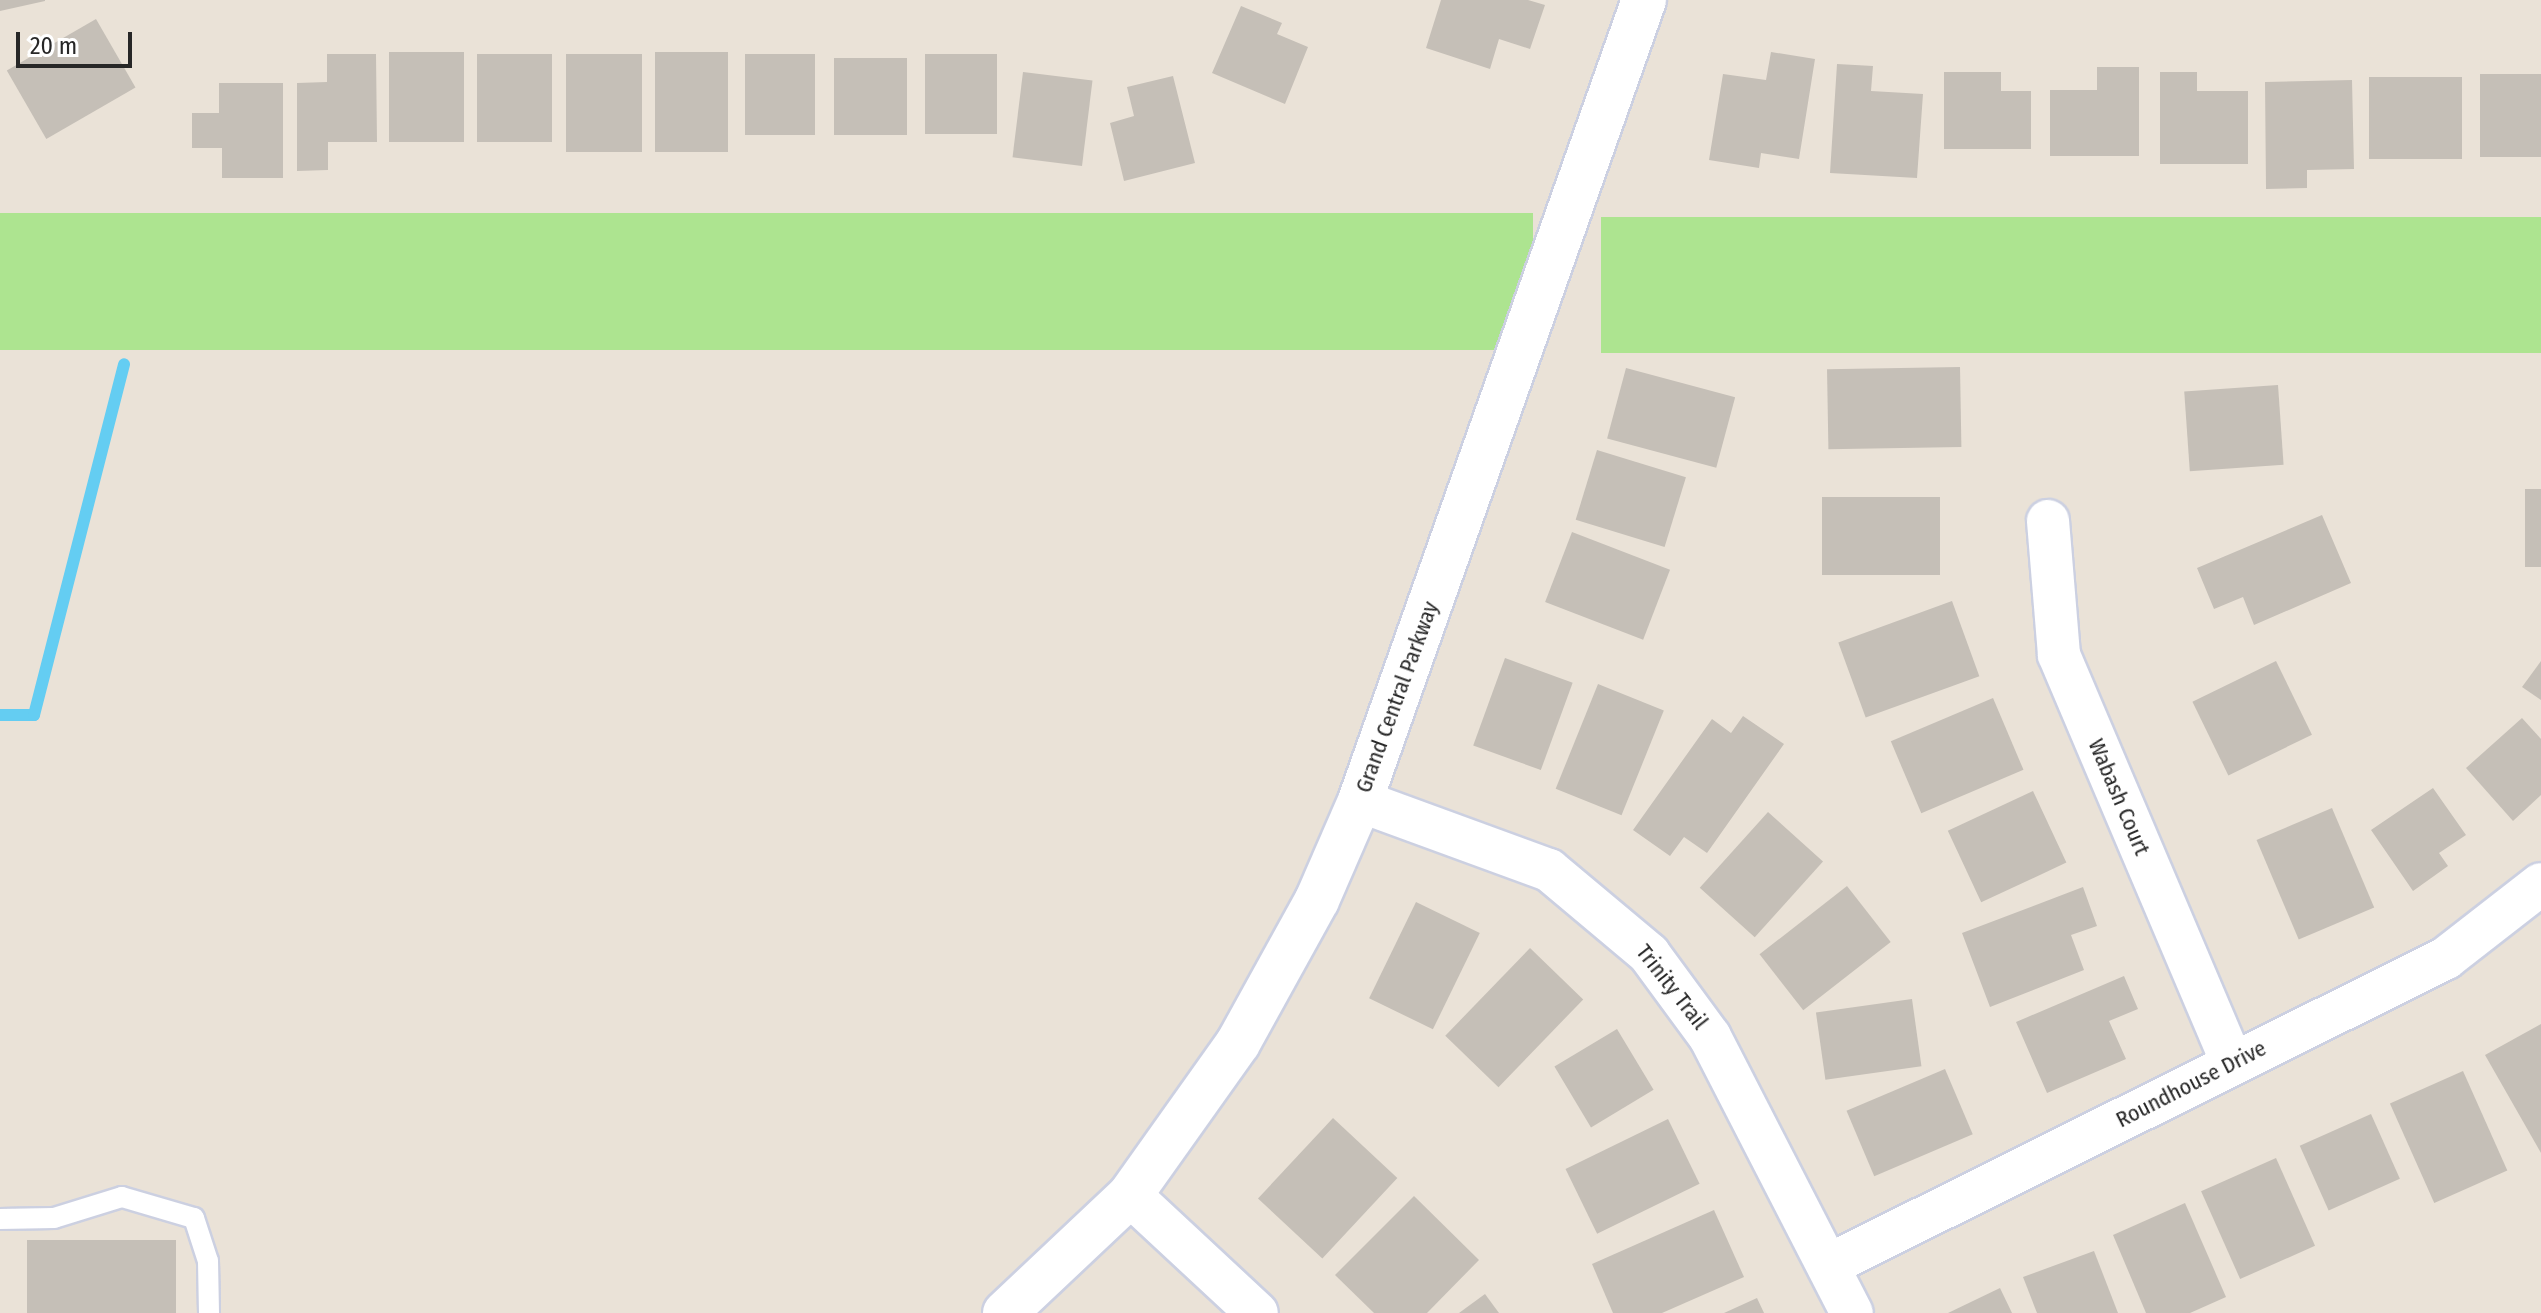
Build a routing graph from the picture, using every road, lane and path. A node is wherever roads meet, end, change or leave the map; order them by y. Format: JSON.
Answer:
{"nodes":[{"id":1,"x":1644,"y":0,"type":"edge"},
{"id":2,"x":2048,"y":521,"type":"dead end"},
{"id":3,"x":1360,"y":801,"type":"junction"},
{"id":4,"x":2541,"y":884,"type":"edge"},
{"id":5,"x":2232,"y":1063,"type":"junction"},
{"id":6,"x":1130,"y":1195,"type":"junction"},
{"id":7,"x":0,"y":1219,"type":"edge"},
{"id":8,"x":1829,"y":1265,"type":"junction"},
{"id":9,"x":209,"y":1313,"type":"edge"},
{"id":10,"x":1005,"y":1313,"type":"edge"},
{"id":11,"x":1257,"y":1313,"type":"edge"},
{"id":12,"x":1852,"y":1313,"type":"edge"}],
"edges":[{"from":1,"to":3,"type":"street","name":"Grand Central Parkway"},
{"from":2,"to":5,"type":"street","name":"Wabash Court"},
{"from":3,"to":6,"type":"street","name":"Grand Central Parkway"},
{"from":3,"to":8,"type":"street","name":"Trinity Trail"},
{"from":4,"to":5,"type":"street","name":"Roundhouse Drive"},
{"from":5,"to":8,"type":"street","name":"Roundhouse Drive"},
{"from":6,"to":10,"type":"street","name":"Grand Central Parkway"},
{"from":6,"to":11,"type":"street"},
{"from":7,"to":9,"type":"lane"},
{"from":8,"to":12,"type":"street","name":"Trinity Trail"}]}
